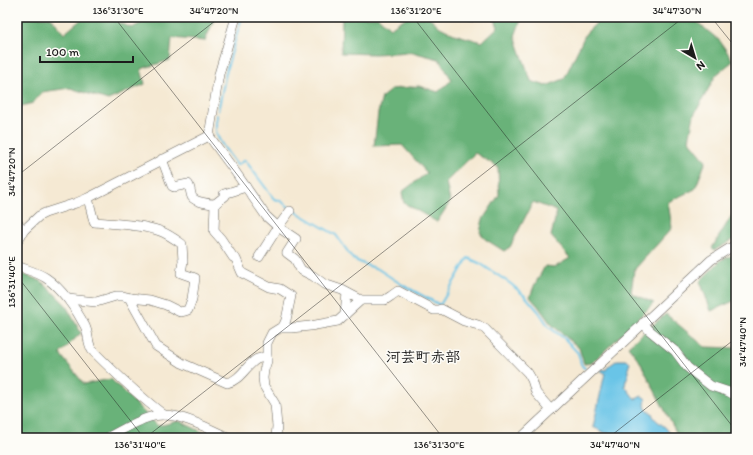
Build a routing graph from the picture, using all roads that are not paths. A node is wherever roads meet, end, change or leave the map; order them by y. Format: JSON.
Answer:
{"nodes":[{"id":1,"x":236,"y":17,"type":"edge"},
{"id":2,"x":209,"y":136,"type":"junction"},
{"id":3,"x":162,"y":159,"type":"junction"},
{"id":4,"x":246,"y":187,"type":"junction"},
{"id":5,"x":88,"y":198,"type":"junction"},
{"id":6,"x":215,"y":204,"type":"junction"},
{"id":7,"x":290,"y":211,"type":"dead end"},
{"id":8,"x":17,"y":222,"type":"edge"},
{"id":9,"x":278,"y":227,"type":"junction"},
{"id":10,"x":24,"y":230,"type":"junction"},
{"id":11,"x":17,"y":242,"type":"edge"},
{"id":12,"x":736,"y":245,"type":"edge"},
{"id":13,"x":259,"y":257,"type":"dead end"},
{"id":14,"x":17,"y":266,"type":"edge"},
{"id":15,"x":347,"y":293,"type":"junction"},
{"id":16,"x":130,"y":298,"type":"junction"},
{"id":17,"x":68,"y":299,"type":"junction"},
{"id":18,"x":361,"y":300,"type":"junction"},
{"id":19,"x":345,"y":315,"type":"junction"},
{"id":20,"x":643,"y":323,"type":"junction"},
{"id":21,"x":283,"y":327,"type":"junction"},
{"id":22,"x":266,"y":357,"type":"junction"},
{"id":23,"x":736,"y":396,"type":"edge"},
{"id":24,"x":551,"y":410,"type":"junction"},
{"id":25,"x":164,"y":415,"type":"junction"},
{"id":26,"x":107,"y":438,"type":"edge"},
{"id":27,"x":230,"y":438,"type":"edge"},
{"id":28,"x":276,"y":438,"type":"edge"},
{"id":29,"x":521,"y":438,"type":"edge"}],
"edges":[{"from":1,"to":2,"type":"street"},
{"from":2,"to":3,"type":"street"},
{"from":2,"to":4,"type":"street"},
{"from":3,"to":5,"type":"street"},
{"from":3,"to":6,"type":"street"},
{"from":4,"to":6,"type":"street"},
{"from":4,"to":9,"type":"street"},
{"from":5,"to":10,"type":"street"},
{"from":5,"to":16,"type":"street"},
{"from":6,"to":21,"type":"street"},
{"from":7,"to":9,"type":"street"},
{"from":8,"to":10,"type":"street"},
{"from":9,"to":13,"type":"street"},
{"from":9,"to":15,"type":"street"},
{"from":10,"to":11,"type":"street"},
{"from":12,"to":20,"type":"street"},
{"from":14,"to":17,"type":"street"},
{"from":15,"to":18,"type":"street"},
{"from":15,"to":19,"type":"street"},
{"from":16,"to":17,"type":"street"},
{"from":16,"to":22,"type":"street"},
{"from":17,"to":25,"type":"street"},
{"from":18,"to":19,"type":"street"},
{"from":18,"to":24,"type":"street"},
{"from":19,"to":21,"type":"street"},
{"from":20,"to":23,"type":"street"},
{"from":20,"to":24,"type":"street"},
{"from":21,"to":22,"type":"street"},
{"from":22,"to":28,"type":"street"},
{"from":24,"to":29,"type":"street"},
{"from":25,"to":26,"type":"street"},
{"from":25,"to":27,"type":"street"}]}
